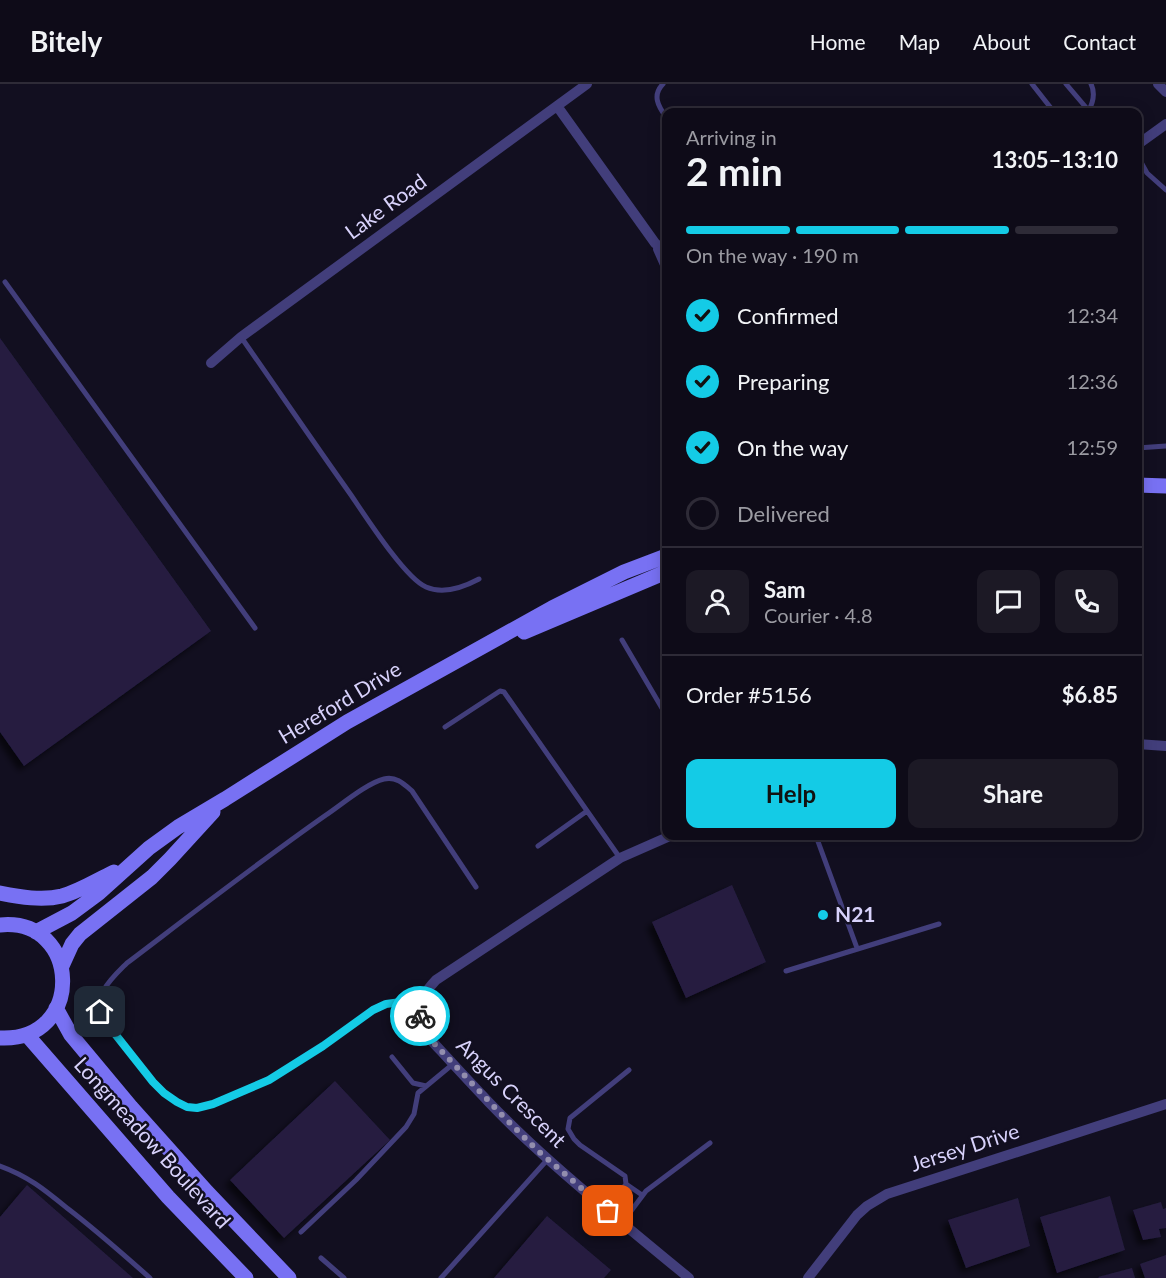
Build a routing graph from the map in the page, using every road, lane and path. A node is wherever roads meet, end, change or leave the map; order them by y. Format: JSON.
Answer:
{"nodes":[{"id":1,"x":587,"y":84,"type":"edge"},
{"id":2,"x":663,"y":84,"type":"edge"},
{"id":3,"x":1032,"y":84,"type":"edge"},
{"id":4,"x":1066,"y":84,"type":"edge"},
{"id":5,"x":1091,"y":84,"type":"edge"},
{"id":6,"x":1158,"y":84,"type":"edge"},
{"id":7,"x":1166,"y":92,"type":"edge"},
{"id":8,"x":557,"y":106,"type":"junction"},
{"id":9,"x":1051,"y":108,"type":"edge"},
{"id":10,"x":1085,"y":108,"type":"edge"},
{"id":11,"x":1090,"y":108,"type":"edge"},
{"id":12,"x":662,"y":112,"type":"edge"},
{"id":13,"x":1166,"y":124,"type":"edge"},
{"id":14,"x":1142,"y":141,"type":"edge"},
{"id":15,"x":1142,"y":164,"type":"edge"},
{"id":16,"x":1166,"y":190,"type":"edge"},
{"id":17,"x":655,"y":243,"type":"junction"},
{"id":18,"x":662,"y":250,"type":"edge"},
{"id":19,"x":662,"y":258,"type":"edge"},
{"id":20,"x":5,"y":282,"type":"dead end"},
{"id":21,"x":241,"y":337,"type":"junction"},
{"id":22,"x":211,"y":363,"type":"dead end"},
{"id":23,"x":1166,"y":446,"type":"edge"},
{"id":24,"x":1142,"y":448,"type":"edge"},
{"id":25,"x":1142,"y":485,"type":"edge"},
{"id":26,"x":1166,"y":486,"type":"edge"},
{"id":27,"x":1142,"y":495,"type":"edge"},
{"id":28,"x":1166,"y":495,"type":"edge"},
{"id":29,"x":662,"y":558,"type":"edge"},
{"id":30,"x":662,"y":574,"type":"edge"},
{"id":31,"x":479,"y":579,"type":"dead end"},
{"id":32,"x":255,"y":628,"type":"dead end"},
{"id":33,"x":622,"y":640,"type":"dead end"},
{"id":34,"x":479,"y":649,"type":"junction"},
{"id":35,"x":662,"y":708,"type":"edge"},
{"id":36,"x":444,"y":727,"type":"dead end"},
{"id":37,"x":1142,"y":744,"type":"edge"},
{"id":38,"x":1166,"y":746,"type":"edge"},
{"id":39,"x":225,"y":799,"type":"junction"},
{"id":40,"x":587,"y":811,"type":"junction"},
{"id":41,"x":662,"y":840,"type":"edge"},
{"id":42,"x":817,"y":840,"type":"edge"},
{"id":43,"x":538,"y":846,"type":"dead end"},
{"id":44,"x":620,"y":858,"type":"junction"},
{"id":45,"x":131,"y":863,"type":"junction"},
{"id":46,"x":476,"y":887,"type":"dead end"},
{"id":47,"x":0,"y":892,"type":"edge"},
{"id":48,"x":3,"y":922,"type":"edge"},
{"id":49,"x":939,"y":924,"type":"dead end"},
{"id":50,"x":36,"y":932,"type":"junction"},
{"id":51,"x":857,"y":948,"type":"junction"},
{"id":52,"x":62,"y":966,"type":"junction"},
{"id":53,"x":786,"y":970,"type":"dead end"},
{"id":54,"x":420,"y":1005,"type":"junction"},
{"id":55,"x":56,"y":1008,"type":"junction"},
{"id":56,"x":27,"y":1035,"type":"junction"},
{"id":57,"x":0,"y":1038,"type":"edge"},
{"id":58,"x":392,"y":1058,"type":"dead end"},
{"id":59,"x":453,"y":1064,"type":"junction"},
{"id":60,"x":629,"y":1070,"type":"dead end"},
{"id":61,"x":426,"y":1086,"type":"junction"},
{"id":62,"x":1166,"y":1104,"type":"edge"},
{"id":63,"x":710,"y":1143,"type":"dead end"},
{"id":64,"x":548,"y":1159,"type":"junction"},
{"id":65,"x":0,"y":1166,"type":"edge"},
{"id":66,"x":626,"y":1184,"type":"junction"},
{"id":67,"x":642,"y":1196,"type":"junction"},
{"id":68,"x":608,"y":1211,"type":"junction"},
{"id":69,"x":622,"y":1223,"type":"junction"},
{"id":70,"x":301,"y":1232,"type":"dead end"},
{"id":71,"x":321,"y":1258,"type":"dead end"},
{"id":72,"x":150,"y":1278,"type":"edge"},
{"id":73,"x":246,"y":1278,"type":"edge"},
{"id":74,"x":290,"y":1278,"type":"edge"},
{"id":75,"x":344,"y":1278,"type":"edge"},
{"id":76,"x":441,"y":1278,"type":"edge"},
{"id":77,"x":689,"y":1278,"type":"edge"},
{"id":78,"x":808,"y":1278,"type":"edge"}],
"edges":[{"from":1,"to":8,"type":"street","name":"Lake Road"},
{"from":2,"to":12,"type":"lane"},
{"from":3,"to":9,"type":"lane"},
{"from":4,"to":10,"type":"lane"},
{"from":5,"to":11,"type":"lane"},
{"from":6,"to":7,"type":"street"},
{"from":8,"to":17,"type":"street"},
{"from":8,"to":21,"type":"street","name":"Lake Road"},
{"from":13,"to":14,"type":"street"},
{"from":15,"to":16,"type":"lane"},
{"from":17,"to":18,"type":"street"},
{"from":17,"to":19,"type":"street"},
{"from":20,"to":32,"type":"lane"},
{"from":21,"to":22,"type":"street","name":"Lake Road"},
{"from":21,"to":31,"type":"lane"},
{"from":23,"to":24,"type":"lane"},
{"from":25,"to":26,"type":"street"},
{"from":27,"to":28,"type":"street"},
{"from":29,"to":34,"type":"street","name":"Hereford Drive"},
{"from":30,"to":34,"type":"street","name":"Hereford Drive"},
{"from":33,"to":35,"type":"lane"},
{"from":34,"to":39,"type":"street","name":"Hereford Drive"},
{"from":36,"to":40,"type":"lane"},
{"from":37,"to":38,"type":"street"},
{"from":39,"to":45,"type":"street","name":"Hereford Drive"},
{"from":39,"to":52,"type":"street","name":"Hereford Drive"},
{"from":40,"to":43,"type":"lane"},
{"from":40,"to":44,"type":"lane"},
{"from":41,"to":44,"type":"street"},
{"from":42,"to":51,"type":"lane"},
{"from":44,"to":54,"type":"street"},
{"from":45,"to":47,"type":"street"},
{"from":45,"to":50,"type":"street","name":"Hereford Drive"},
{"from":46,"to":54,"type":"lane"},
{"from":48,"to":50,"type":"street"},
{"from":49,"to":51,"type":"lane"},
{"from":50,"to":52,"type":"street"},
{"from":51,"to":53,"type":"lane"},
{"from":52,"to":55,"type":"street"},
{"from":54,"to":59,"type":"street","name":"Angus Crescent"},
{"from":55,"to":56,"type":"street"},
{"from":55,"to":74,"type":"street","name":"Longmeadow Boulevard"},
{"from":56,"to":57,"type":"street"},
{"from":56,"to":73,"type":"street","name":"Longmeadow Boulevard"},
{"from":58,"to":61,"type":"lane"},
{"from":59,"to":61,"type":"lane"},
{"from":59,"to":64,"type":"street","name":"Angus Crescent"},
{"from":60,"to":66,"type":"lane"},
{"from":61,"to":70,"type":"lane"},
{"from":62,"to":78,"type":"street","name":"Jersey Drive"},
{"from":63,"to":67,"type":"lane"},
{"from":64,"to":68,"type":"street","name":"Angus Crescent"},
{"from":64,"to":76,"type":"lane"},
{"from":65,"to":72,"type":"lane"},
{"from":66,"to":67,"type":"lane"},
{"from":66,"to":68,"type":"lane"},
{"from":67,"to":69,"type":"lane"},
{"from":68,"to":69,"type":"street","name":"Angus Crescent"},
{"from":69,"to":77,"type":"street","name":"Angus Crescent"},
{"from":71,"to":75,"type":"lane"}]}
